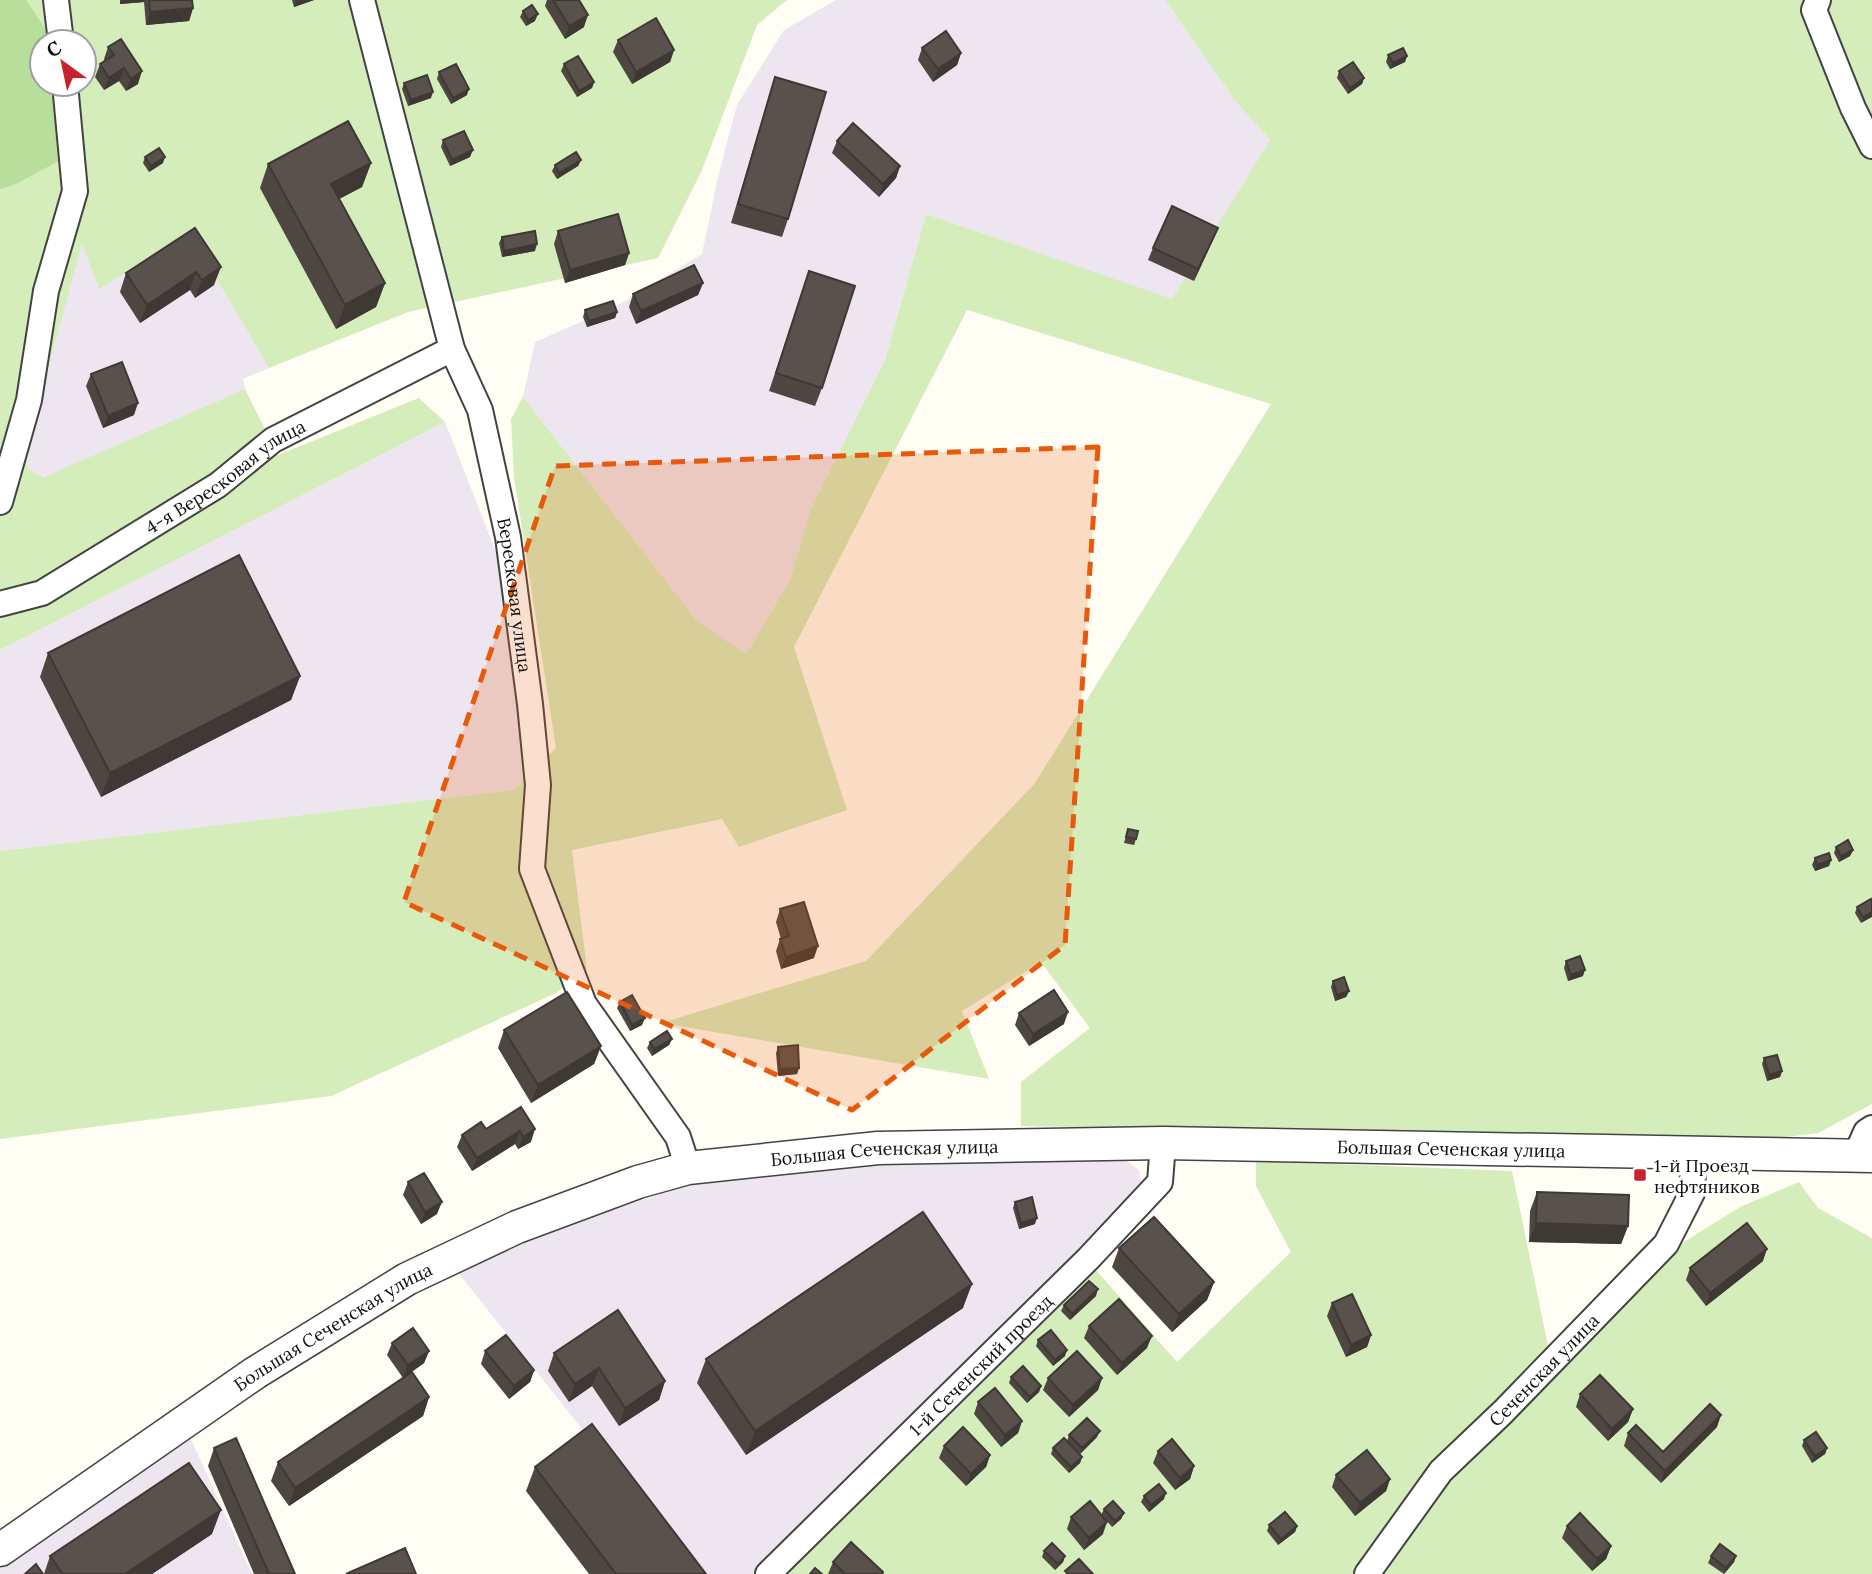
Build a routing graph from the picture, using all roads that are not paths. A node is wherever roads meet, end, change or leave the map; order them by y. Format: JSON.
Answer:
{"nodes":[{"id":1,"x":56,"y":0,"type":"edge"},
{"id":2,"x":362,"y":0,"type":"edge"},
{"id":3,"x":1818,"y":0,"type":"edge"},
{"id":4,"x":59,"y":28,"type":"edge"},
{"id":5,"x":66,"y":98,"type":"edge"},
{"id":6,"x":1872,"y":146,"type":"edge"},
{"id":7,"x":452,"y":349,"type":"junction"},
{"id":8,"x":0,"y":502,"type":"edge"},
{"id":9,"x":0,"y":604,"type":"edge"},
{"id":10,"x":1872,"y":1128,"type":"edge"},
{"id":11,"x":1163,"y":1143,"type":"junction"},
{"id":12,"x":1694,"y":1153,"type":"junction"},
{"id":13,"x":1864,"y":1157,"type":"edge"},
{"id":14,"x":688,"y":1168,"type":"junction"},
{"id":15,"x":0,"y":1550,"type":"edge"},
{"id":16,"x":768,"y":1574,"type":"edge"},
{"id":17,"x":1367,"y":1574,"type":"edge"}],
"edges":[{"from":1,"to":4,"type":"street"},
{"from":2,"to":7,"type":"street","name":"Вересковая улица"},
{"from":3,"to":6,"type":"street"},
{"from":5,"to":8,"type":"street"},
{"from":7,"to":9,"type":"street","name":"4-я Вересковая улица"},
{"from":7,"to":14,"type":"street","name":"Вересковая улица"},
{"from":10,"to":13,"type":"street"},
{"from":11,"to":12,"type":"street","name":"Большая Сеченская улица"},
{"from":11,"to":14,"type":"street","name":"Большая Сеченская улица"},
{"from":11,"to":16,"type":"street","name":"1-й Сеченский проезд"},
{"from":12,"to":13,"type":"street","name":"Большая Сеченская улица"},
{"from":12,"to":17,"type":"street","name":"Сеченская улица"},
{"from":14,"to":15,"type":"street","name":"Большая Сеченская улица"}]}
